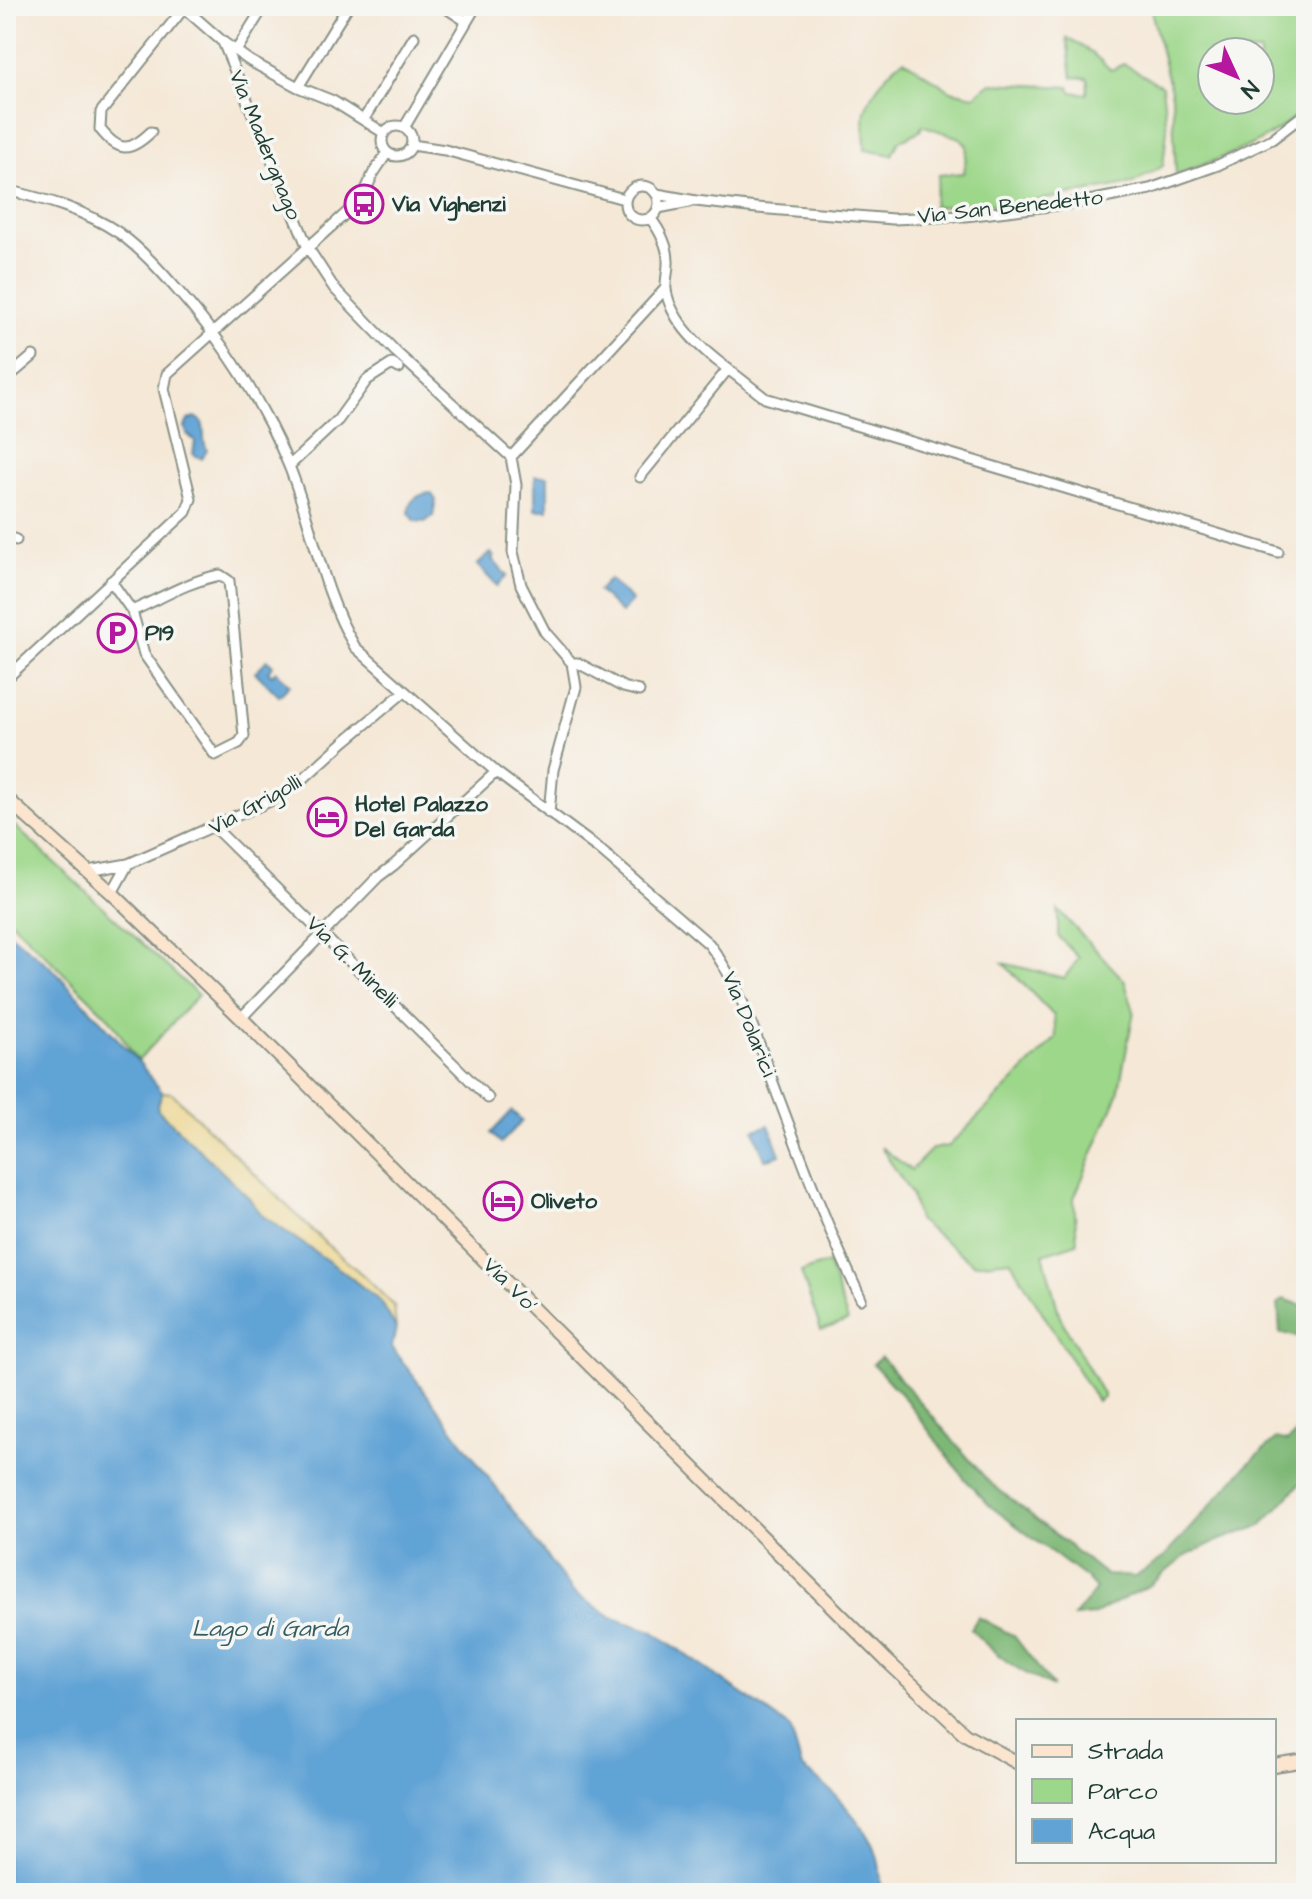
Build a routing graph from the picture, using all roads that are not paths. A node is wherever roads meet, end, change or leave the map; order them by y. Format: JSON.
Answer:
{"nodes":[{"id":1,"x":264,"y":6,"type":"edge"},
{"id":2,"x":348,"y":6,"type":"edge"},
{"id":3,"x":443,"y":6,"type":"edge"},
{"id":4,"x":476,"y":6,"type":"edge"},
{"id":5,"x":183,"y":7,"type":"edge"},
{"id":6,"x":466,"y":21,"type":"junction"},
{"id":7,"x":414,"y":37,"type":"dead end"},
{"id":8,"x":223,"y":42,"type":"junction"},
{"id":9,"x":236,"y":51,"type":"junction"},
{"id":10,"x":298,"y":87,"type":"junction"},
{"id":11,"x":1306,"y":113,"type":"edge"},
{"id":12,"x":364,"y":119,"type":"junction"},
{"id":13,"x":404,"y":128,"type":"junction"},
{"id":14,"x":151,"y":132,"type":"dead end"},
{"id":15,"x":384,"y":133,"type":"junction"},
{"id":16,"x":412,"y":145,"type":"junction"},
{"id":17,"x":387,"y":153,"type":"junction"},
{"id":18,"x":6,"y":190,"type":"edge"},
{"id":19,"x":657,"y":194,"type":"junction"},
{"id":20,"x":624,"y":199,"type":"junction"},
{"id":21,"x":696,"y":201,"type":"junction"},
{"id":22,"x":658,"y":208,"type":"junction"},
{"id":23,"x":650,"y":218,"type":"junction"},
{"id":24,"x":308,"y":248,"type":"junction"},
{"id":25,"x":666,"y":288,"type":"junction"},
{"id":26,"x":215,"y":333,"type":"junction"},
{"id":27,"x":33,"y":356,"type":"dead end"},
{"id":28,"x":399,"y":368,"type":"dead end"},
{"id":29,"x":728,"y":369,"type":"junction"},
{"id":30,"x":6,"y":379,"type":"edge"},
{"id":31,"x":511,"y":457,"type":"junction"},
{"id":32,"x":289,"y":466,"type":"junction"},
{"id":33,"x":640,"y":477,"type":"dead end"},
{"id":34,"x":1278,"y":552,"type":"dead end"},
{"id":35,"x":111,"y":581,"type":"junction"},
{"id":36,"x":132,"y":611,"type":"junction"},
{"id":37,"x":7,"y":663,"type":"edge"},
{"id":38,"x":572,"y":663,"type":"junction"},
{"id":39,"x":15,"y":671,"type":"junction"},
{"id":40,"x":6,"y":679,"type":"edge"},
{"id":41,"x":639,"y":691,"type":"dead end"},
{"id":42,"x":404,"y":692,"type":"junction"},
{"id":43,"x":496,"y":772,"type":"junction"},
{"id":44,"x":6,"y":798,"type":"edge"},
{"id":45,"x":549,"y":813,"type":"junction"},
{"id":46,"x":215,"y":828,"type":"junction"},
{"id":47,"x":128,"y":864,"type":"junction"},
{"id":48,"x":88,"y":871,"type":"junction"},
{"id":49,"x":112,"y":893,"type":"junction"},
{"id":50,"x":323,"y":933,"type":"junction"},
{"id":51,"x":241,"y":1018,"type":"junction"},
{"id":52,"x":488,"y":1098,"type":"dead end"},
{"id":53,"x":861,"y":1299,"type":"dead end"},
{"id":54,"x":1306,"y":1760,"type":"edge"},
{"id":55,"x":1016,"y":1762,"type":"edge"},
{"id":56,"x":1276,"y":1765,"type":"edge"}],
"edges":[{"from":1,"to":9,"type":"street"},
{"from":2,"to":10,"type":"street"},
{"from":3,"to":6,"type":"street"},
{"from":4,"to":6,"type":"street"},
{"from":5,"to":8,"type":"street"},
{"from":5,"to":14,"type":"street"},
{"from":6,"to":13,"type":"street"},
{"from":7,"to":12,"type":"street"},
{"from":8,"to":9,"type":"street"},
{"from":8,"to":24,"type":"street","name":"Via Madergnago"},
{"from":9,"to":10,"type":"street"},
{"from":10,"to":12,"type":"street"},
{"from":11,"to":21,"type":"street","name":"Via San Benedetto"},
{"from":12,"to":15,"type":"street"},
{"from":13,"to":15,"type":"street"},
{"from":13,"to":16,"type":"street"},
{"from":15,"to":17,"type":"street"},
{"from":16,"to":17,"type":"street","name":"Via San Benedetto"},
{"from":16,"to":20,"type":"street","name":"Via San Benedetto"},
{"from":17,"to":24,"type":"street"},
{"from":18,"to":26,"type":"street","name":"Via Dolarici"},
{"from":19,"to":20,"type":"street","name":"Via San Benedetto"},
{"from":19,"to":21,"type":"street","name":"Via San Benedetto"},
{"from":19,"to":22,"type":"street"},
{"from":20,"to":23,"type":"street","name":"Via San Benedetto"},
{"from":21,"to":22,"type":"street","name":"Via San Benedetto"},
{"from":22,"to":23,"type":"street"},
{"from":23,"to":25,"type":"street"},
{"from":24,"to":26,"type":"street"},
{"from":24,"to":31,"type":"street","name":"Via Madergnago"},
{"from":25,"to":29,"type":"street"},
{"from":25,"to":31,"type":"street"},
{"from":26,"to":32,"type":"street","name":"Via Dolarici"},
{"from":26,"to":35,"type":"street"},
{"from":27,"to":30,"type":"street"},
{"from":28,"to":32,"type":"street"},
{"from":29,"to":33,"type":"street"},
{"from":29,"to":34,"type":"street"},
{"from":31,"to":38,"type":"street"},
{"from":32,"to":42,"type":"street","name":"Via Dolarici"},
{"from":35,"to":36,"type":"street"},
{"from":35,"to":39,"type":"street"},
{"from":36,"to":36,"type":"street"},
{"from":37,"to":39,"type":"street"},
{"from":38,"to":41,"type":"street"},
{"from":38,"to":45,"type":"street"},
{"from":39,"to":40,"type":"street"},
{"from":42,"to":43,"type":"street","name":"Via Dolarici"},
{"from":42,"to":46,"type":"street","name":"Via Grigolli"},
{"from":43,"to":45,"type":"street","name":"Via Dolarici"},
{"from":43,"to":50,"type":"street"},
{"from":44,"to":48,"type":"street","name":"Via Vo'"},
{"from":45,"to":53,"type":"street","name":"Via Dolarici"},
{"from":46,"to":47,"type":"street","name":"Via Grigolli"},
{"from":46,"to":50,"type":"street","name":"Via G. Minelli"},
{"from":47,"to":48,"type":"street","name":"Via Grigolli"},
{"from":47,"to":49,"type":"street"},
{"from":48,"to":49,"type":"street","name":"Via Vo'"},
{"from":49,"to":51,"type":"street","name":"Via Vo'"},
{"from":50,"to":51,"type":"street"},
{"from":50,"to":52,"type":"street","name":"Via G. Minelli"},
{"from":51,"to":55,"type":"street","name":"Via Vo'"},
{"from":54,"to":56,"type":"street"}]}
